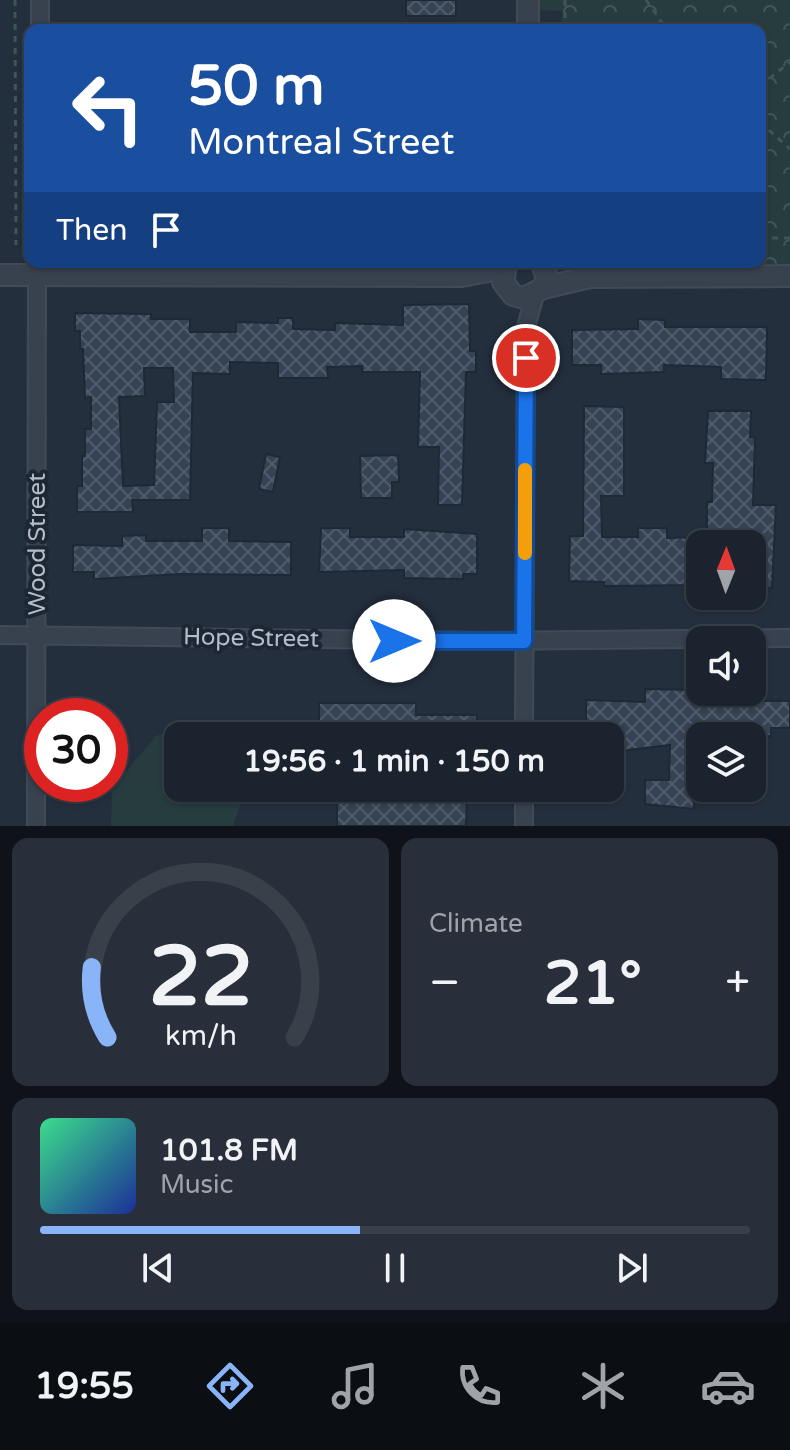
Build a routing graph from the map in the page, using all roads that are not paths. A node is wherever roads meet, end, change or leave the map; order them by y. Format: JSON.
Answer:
{"nodes":[{"id":1,"x":40,"y":0,"type":"edge"},
{"id":2,"x":528,"y":0,"type":"edge"},
{"id":3,"x":40,"y":24,"type":"edge"},
{"id":4,"x":528,"y":24,"type":"edge"},
{"id":5,"x":544,"y":268,"type":"edge"},
{"id":6,"x":557,"y":268,"type":"edge"},
{"id":7,"x":37,"y":269,"type":"edge"},
{"id":8,"x":0,"y":275,"type":"edge"},
{"id":9,"x":790,"y":276,"type":"edge"},
{"id":10,"x":590,"y":277,"type":"junction"},
{"id":11,"x":508,"y":278,"type":"edge"},
{"id":12,"x":539,"y":291,"type":"junction"},
{"id":13,"x":526,"y":327,"type":"junction"},
{"id":14,"x":0,"y":635,"type":"edge"},
{"id":15,"x":37,"y":636,"type":"junction"},
{"id":16,"x":790,"y":638,"type":"edge"},
{"id":17,"x":524,"y":641,"type":"junction"},
{"id":18,"x":524,"y":722,"type":"edge"},
{"id":19,"x":524,"y":802,"type":"edge"},
{"id":20,"x":36,"y":826,"type":"edge"},
{"id":21,"x":524,"y":826,"type":"edge"}],
"edges":[{"from":1,"to":3,"type":"street"},
{"from":2,"to":4,"type":"street"},
{"from":5,"to":12,"type":"street"},
{"from":6,"to":10,"type":"street"},
{"from":7,"to":8,"type":"street"},
{"from":7,"to":11,"type":"street"},
{"from":7,"to":15,"type":"street","name":"Wood Street"},
{"from":9,"to":10,"type":"street"},
{"from":10,"to":12,"type":"street"},
{"from":11,"to":12,"type":"street"},
{"from":11,"to":13,"type":"street"},
{"from":12,"to":13,"type":"street"},
{"from":13,"to":17,"type":"street"},
{"from":14,"to":15,"type":"street","name":"Hope Street"},
{"from":15,"to":17,"type":"street","name":"Hope Street"},
{"from":15,"to":20,"type":"street","name":"Wood Street"},
{"from":16,"to":17,"type":"street","name":"Hope Street"},
{"from":17,"to":18,"type":"street"},
{"from":19,"to":21,"type":"street"}]}
